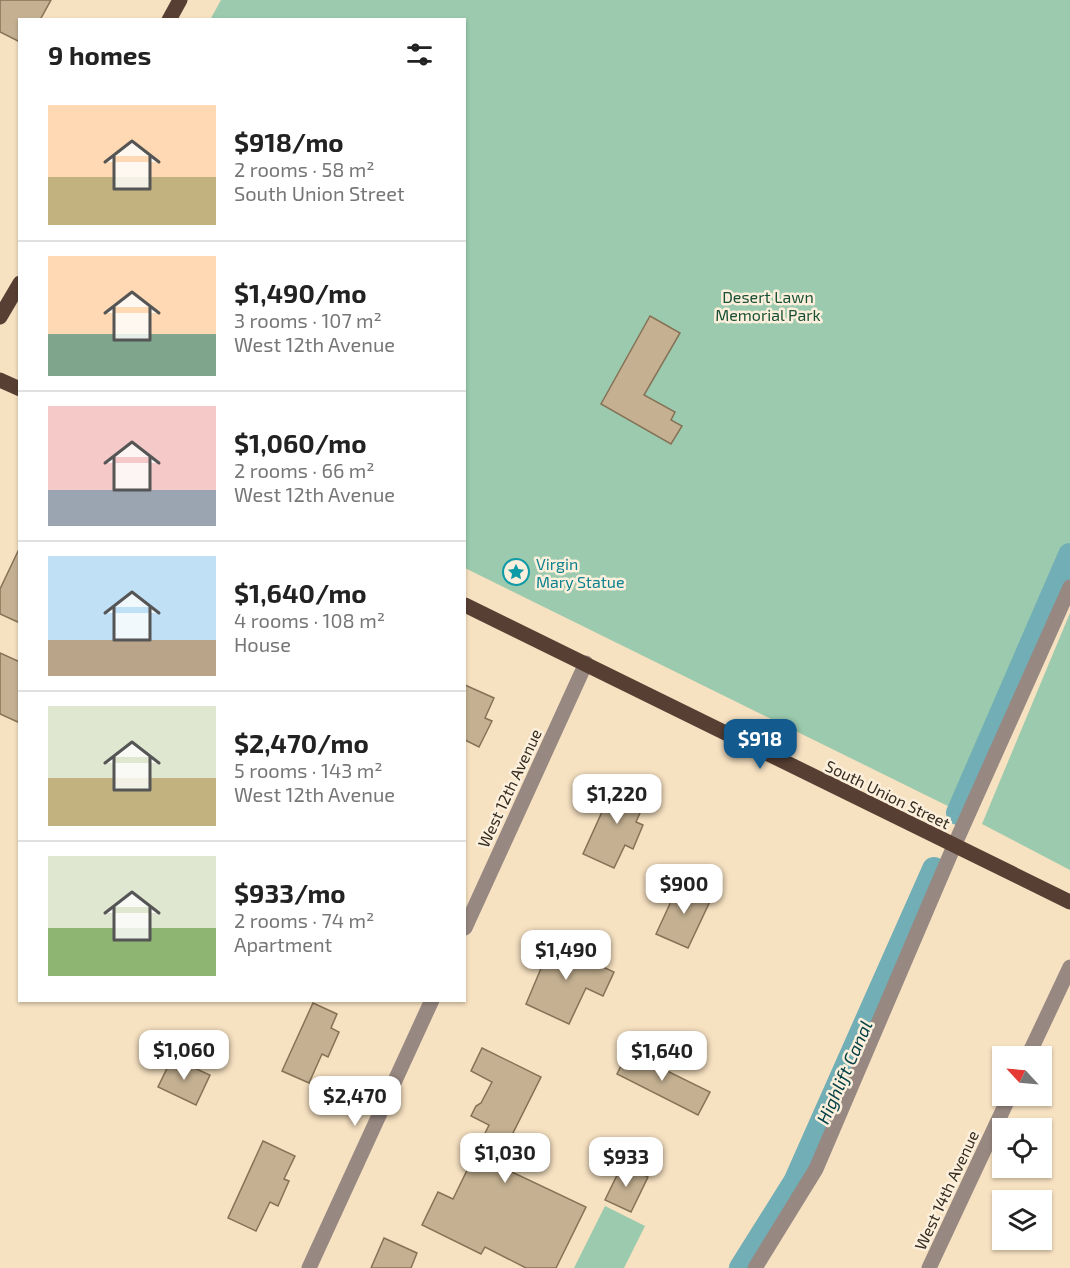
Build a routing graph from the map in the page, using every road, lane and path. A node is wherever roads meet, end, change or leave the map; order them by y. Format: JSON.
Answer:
{"nodes":[{"id":1,"x":180,"y":0,"type":"edge"},
{"id":2,"x":170,"y":18,"type":"edge"},
{"id":3,"x":18,"y":286,"type":"edge"},
{"id":4,"x":0,"y":317,"type":"edge"},
{"id":5,"x":0,"y":380,"type":"edge"},
{"id":6,"x":18,"y":388,"type":"edge"},
{"id":7,"x":1070,"y":587,"type":"edge"},
{"id":8,"x":466,"y":605,"type":"edge"},
{"id":9,"x":586,"y":663,"type":"junction"},
{"id":10,"x":954,"y":846,"type":"junction"},
{"id":11,"x":1070,"y":902,"type":"edge"},
{"id":12,"x":466,"y":926,"type":"edge"},
{"id":13,"x":1070,"y":967,"type":"edge"},
{"id":14,"x":431,"y":1002,"type":"edge"},
{"id":15,"x":1033,"y":1046,"type":"edge"},
{"id":16,"x":1005,"y":1106,"type":"edge"},
{"id":17,"x":309,"y":1268,"type":"edge"},
{"id":18,"x":755,"y":1268,"type":"edge"},
{"id":19,"x":929,"y":1268,"type":"edge"}],
"edges":[{"from":1,"to":2,"type":"main road"},
{"from":3,"to":4,"type":"main road"},
{"from":5,"to":6,"type":"main road"},
{"from":7,"to":10,"type":"street"},
{"from":8,"to":9,"type":"main road","name":"South Union Street"},
{"from":9,"to":10,"type":"main road","name":"South Union Street"},
{"from":9,"to":12,"type":"street","name":"West 12th Avenue"},
{"from":10,"to":11,"type":"main road","name":"South Union Street"},
{"from":10,"to":18,"type":"street"},
{"from":13,"to":15,"type":"street"},
{"from":14,"to":17,"type":"street"},
{"from":16,"to":19,"type":"street","name":"West 14th Avenue"}]}
